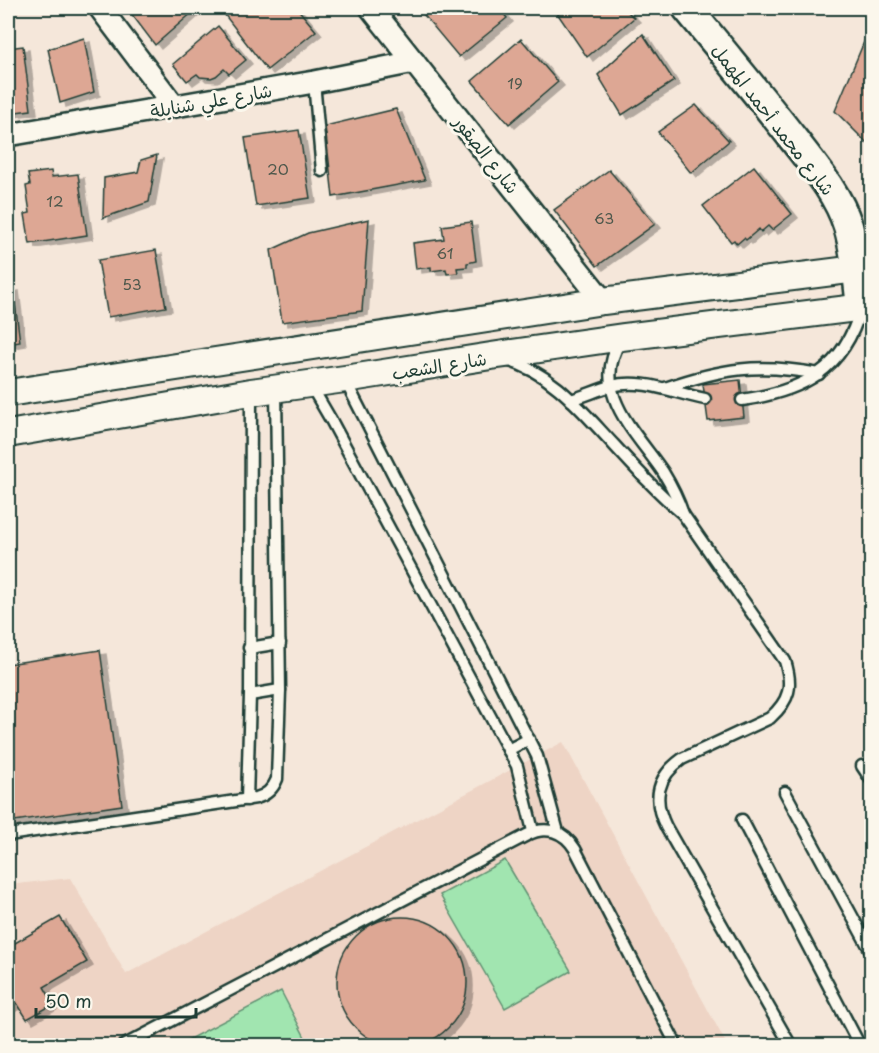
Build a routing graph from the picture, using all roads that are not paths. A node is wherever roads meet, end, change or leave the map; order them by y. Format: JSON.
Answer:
{"nodes":[{"id":1,"x":100,"y":8,"type":"edge"},
{"id":2,"x":371,"y":8,"type":"edge"},
{"id":3,"x":687,"y":8,"type":"edge"},
{"id":4,"x":414,"y":62,"type":"junction"},
{"id":5,"x":314,"y":82,"type":"junction"},
{"id":6,"x":174,"y":106,"type":"junction"},
{"id":7,"x":8,"y":135,"type":"edge"},
{"id":8,"x":322,"y":171,"type":"dead end"},
{"id":9,"x":864,"y":268,"type":"edge"},
{"id":10,"x":603,"y":301,"type":"junction"},
{"id":11,"x":866,"y":307,"type":"edge"},
{"id":12,"x":623,"y":337,"type":"junction"},
{"id":13,"x":491,"y":356,"type":"junction"},
{"id":14,"x":819,"y":374,"type":"junction"},
{"id":15,"x":345,"y":379,"type":"junction"},
{"id":16,"x":310,"y":384,"type":"junction"},
{"id":17,"x":611,"y":386,"type":"junction"},
{"id":18,"x":276,"y":388,"type":"junction"},
{"id":19,"x":665,"y":388,"type":"junction"},
{"id":20,"x":250,"y":392,"type":"junction"},
{"id":21,"x":8,"y":393,"type":"edge"},
{"id":22,"x":705,"y":399,"type":"dead end"},
{"id":23,"x":571,"y":400,"type":"junction"},
{"id":24,"x":742,"y":400,"type":"dead end"},
{"id":25,"x":8,"y":434,"type":"edge"},
{"id":26,"x":683,"y":514,"type":"junction"},
{"id":27,"x":280,"y":643,"type":"junction"},
{"id":28,"x":249,"y":648,"type":"junction"},
{"id":29,"x":280,"y":690,"type":"junction"},
{"id":30,"x":250,"y":695,"type":"junction"},
{"id":31,"x":529,"y":739,"type":"junction"},
{"id":32,"x":508,"y":750,"type":"junction"},
{"id":33,"x":862,"y":766,"type":"dead end"},
{"id":34,"x":872,"y":781,"type":"edge"},
{"id":35,"x":785,"y":792,"type":"dead end"},
{"id":36,"x":247,"y":800,"type":"junction"},
{"id":37,"x":742,"y":820,"type":"dead end"},
{"id":38,"x":533,"y":831,"type":"junction"},
{"id":39,"x":558,"y":832,"type":"junction"},
{"id":40,"x":8,"y":835,"type":"edge"},
{"id":41,"x":872,"y":953,"type":"edge"},
{"id":42,"x":123,"y":1046,"type":"edge"},
{"id":43,"x":676,"y":1046,"type":"edge"},
{"id":44,"x":791,"y":1046,"type":"edge"},
{"id":45,"x":860,"y":1046,"type":"edge"}],
"edges":[{"from":1,"to":6,"type":"street"},
{"from":2,"to":4,"type":"street","name":"شارع الصقور"},
{"from":3,"to":9,"type":"main road","name":"شارع محمد أحمد المهمل"},
{"from":4,"to":5,"type":"street","name":"شارع علي شنابلة"},
{"from":4,"to":10,"type":"street","name":"شارع الصقور"},
{"from":5,"to":6,"type":"street","name":"شارع علي شنابلة"},
{"from":5,"to":8,"type":"lane"},
{"from":6,"to":7,"type":"street","name":"شارع علي شنابلة"},
{"from":9,"to":10,"type":"street"},
{"from":9,"to":11,"type":"main road","name":"شارع محمد أحمد المهمل"},
{"from":10,"to":21,"type":"street"},
{"from":11,"to":12,"type":"street","name":"شارع الشعب"},
{"from":11,"to":14,"type":"lane"},
{"from":12,"to":13,"type":"street","name":"شارع الشعب"},
{"from":12,"to":17,"type":"lane"},
{"from":13,"to":15,"type":"street","name":"شارع الشعب"},
{"from":13,"to":23,"type":"lane"},
{"from":14,"to":19,"type":"lane"},
{"from":14,"to":24,"type":"lane"},
{"from":15,"to":16,"type":"street","name":"شارع الشعب"},
{"from":15,"to":31,"type":"lane"},
{"from":16,"to":18,"type":"street","name":"شارع الشعب"},
{"from":16,"to":32,"type":"lane"},
{"from":17,"to":19,"type":"lane"},
{"from":17,"to":23,"type":"lane"},
{"from":17,"to":26,"type":"lane"},
{"from":18,"to":20,"type":"street","name":"شارع الشعب"},
{"from":18,"to":27,"type":"lane"},
{"from":19,"to":22,"type":"lane"},
{"from":20,"to":25,"type":"street","name":"شارع الشعب"},
{"from":20,"to":28,"type":"lane"},
{"from":23,"to":26,"type":"lane"},
{"from":26,"to":44,"type":"lane"},
{"from":27,"to":28,"type":"lane"},
{"from":27,"to":29,"type":"lane"},
{"from":28,"to":30,"type":"lane"},
{"from":29,"to":30,"type":"lane"},
{"from":29,"to":36,"type":"lane"},
{"from":30,"to":36,"type":"lane"},
{"from":31,"to":32,"type":"lane"},
{"from":31,"to":39,"type":"lane"},
{"from":32,"to":38,"type":"lane"},
{"from":33,"to":34,"type":"lane"},
{"from":35,"to":41,"type":"lane"},
{"from":36,"to":40,"type":"lane"},
{"from":37,"to":45,"type":"lane"},
{"from":38,"to":39,"type":"lane"},
{"from":38,"to":42,"type":"lane"},
{"from":39,"to":43,"type":"lane"}]}
